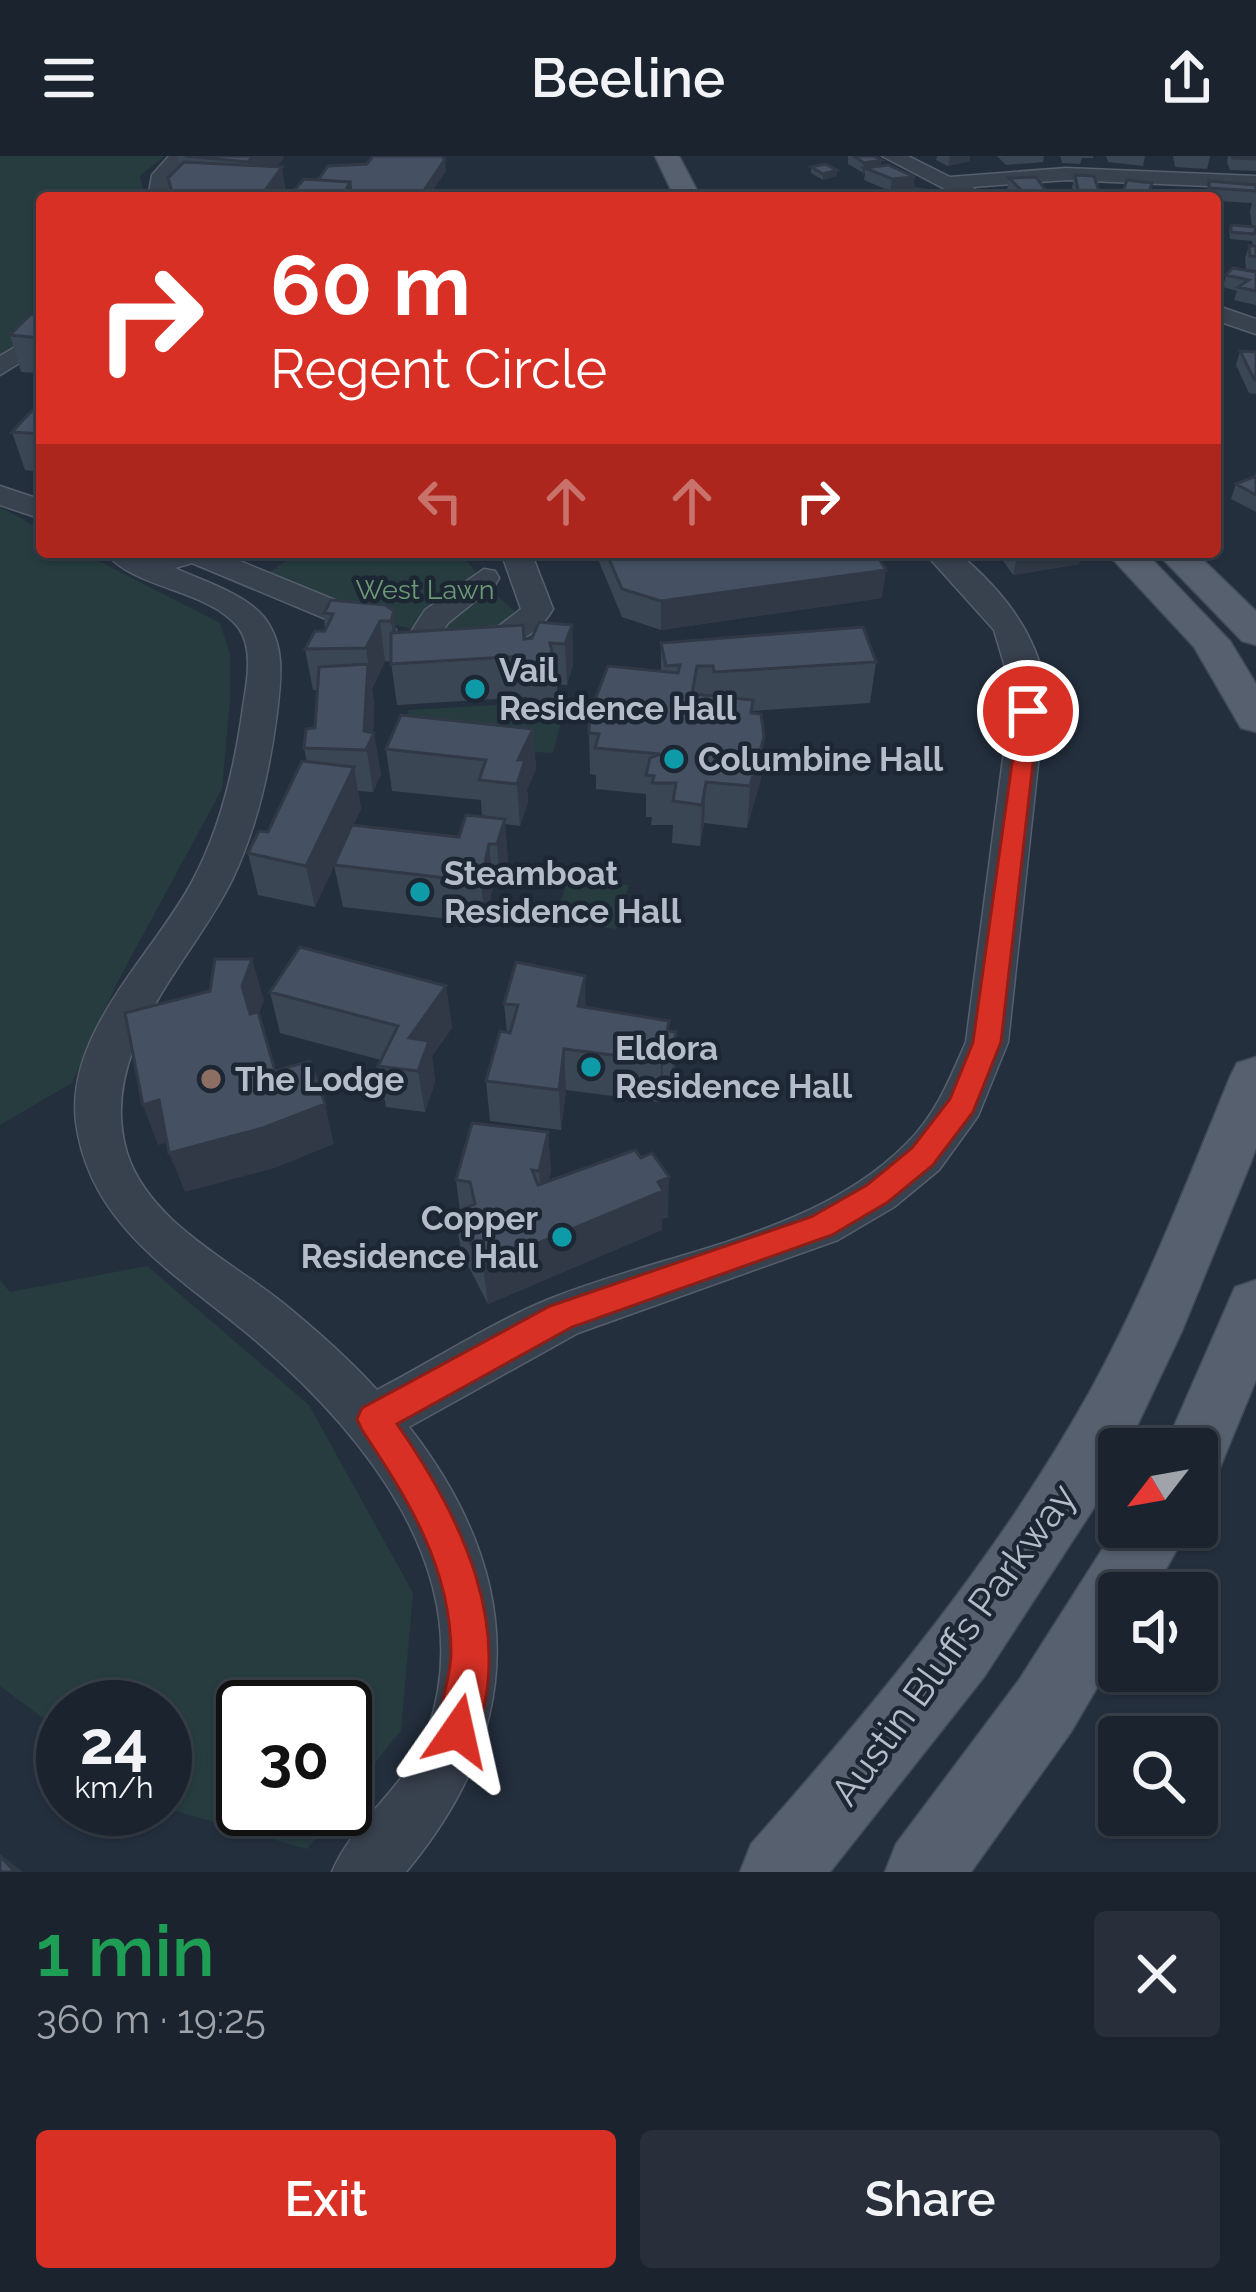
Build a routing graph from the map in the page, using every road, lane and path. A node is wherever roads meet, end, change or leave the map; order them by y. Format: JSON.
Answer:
{"nodes":[{"id":1,"x":179,"y":156,"type":"edge"},
{"id":2,"x":667,"y":156,"type":"edge"},
{"id":3,"x":892,"y":156,"type":"edge"},
{"id":4,"x":1256,"y":182,"type":"edge"},
{"id":5,"x":947,"y":183,"type":"junction"},
{"id":6,"x":159,"y":192,"type":"edge"},
{"id":7,"x":685,"y":192,"type":"edge"},
{"id":8,"x":965,"y":192,"type":"edge"},
{"id":9,"x":1221,"y":314,"type":"edge"},
{"id":10,"x":1256,"y":328,"type":"edge"},
{"id":11,"x":36,"y":342,"type":"edge"},
{"id":12,"x":0,"y":367,"type":"edge"},
{"id":13,"x":0,"y":495,"type":"edge"},
{"id":14,"x":36,"y":508,"type":"edge"},
{"id":15,"x":206,"y":558,"type":"edge"},
{"id":16,"x":519,"y":558,"type":"edge"},
{"id":17,"x":945,"y":558,"type":"edge"},
{"id":18,"x":1130,"y":558,"type":"edge"},
{"id":19,"x":1180,"y":558,"type":"edge"},
{"id":20,"x":134,"y":561,"type":"edge"},
{"id":21,"x":484,"y":578,"type":"dead end"},
{"id":22,"x":1256,"y":633,"type":"edge"},
{"id":23,"x":420,"y":643,"type":"junction"},
{"id":24,"x":1256,"y":719,"type":"edge"},
{"id":25,"x":1256,"y":1077,"type":"edge"},
{"id":26,"x":1256,"y":1306,"type":"edge"},
{"id":27,"x":374,"y":1419,"type":"junction"},
{"id":28,"x":1205,"y":1428,"type":"edge"},
{"id":29,"x":1142,"y":1548,"type":"edge"},
{"id":30,"x":364,"y":1872,"type":"edge"},
{"id":31,"x":779,"y":1872,"type":"edge"},
{"id":32,"x":925,"y":1872,"type":"edge"}],
"edges":[{"from":1,"to":6,"type":"street"},
{"from":2,"to":7,"type":"main road"},
{"from":3,"to":5,"type":"street"},
{"from":4,"to":5,"type":"street"},
{"from":5,"to":8,"type":"street"},
{"from":9,"to":10,"type":"street"},
{"from":11,"to":12,"type":"street"},
{"from":13,"to":14,"type":"street"},
{"from":15,"to":23,"type":"street"},
{"from":16,"to":23,"type":"street"},
{"from":17,"to":27,"type":"street"},
{"from":18,"to":24,"type":"main road"},
{"from":19,"to":22,"type":"main road"},
{"from":20,"to":27,"type":"street"},
{"from":21,"to":23,"type":"street"},
{"from":25,"to":31,"type":"main road","name":"Austin Bluffs Parkway"},
{"from":26,"to":28,"type":"main road"},
{"from":27,"to":30,"type":"street"},
{"from":29,"to":32,"type":"main road"}]}
